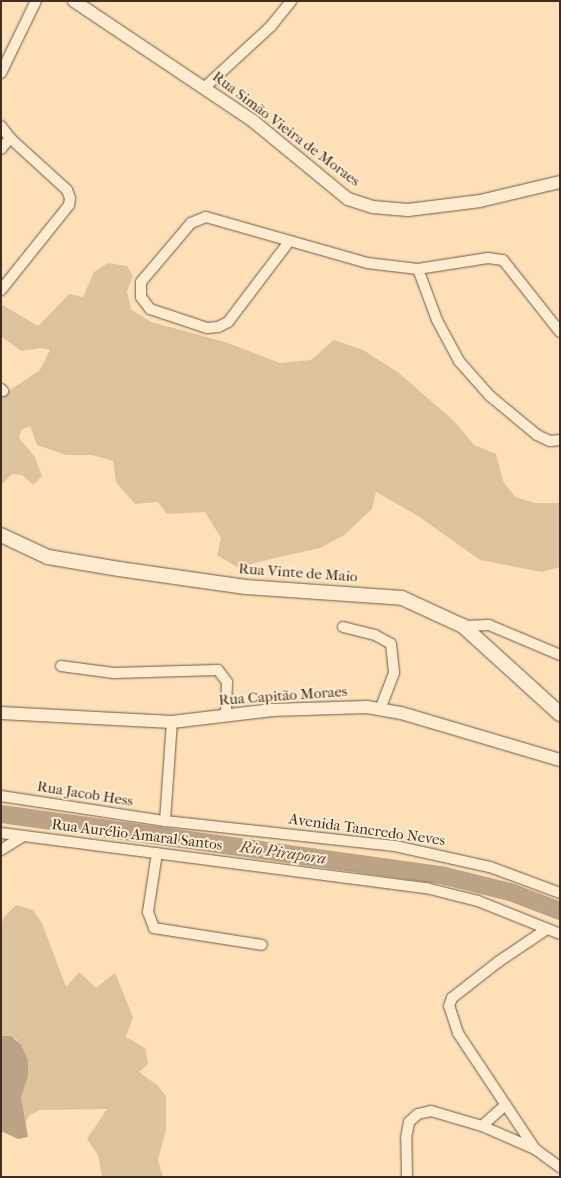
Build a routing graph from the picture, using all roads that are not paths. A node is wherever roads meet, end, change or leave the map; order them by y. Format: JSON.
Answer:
{"nodes":[{"id":1,"x":36,"y":1,"type":"edge"},
{"id":2,"x":74,"y":1,"type":"edge"},
{"id":3,"x":291,"y":1,"type":"edge"},
{"id":4,"x":1,"y":73,"type":"edge"},
{"id":5,"x":205,"y":87,"type":"junction"},
{"id":6,"x":1,"y":126,"type":"edge"},
{"id":7,"x":10,"y":138,"type":"junction"},
{"id":8,"x":1,"y":149,"type":"edge"},
{"id":9,"x":560,"y":182,"type":"edge"},
{"id":10,"x":288,"y":243,"type":"junction"},
{"id":11,"x":418,"y":270,"type":"junction"},
{"id":12,"x":1,"y":290,"type":"edge"},
{"id":13,"x":560,"y":332,"type":"edge"},
{"id":14,"x":560,"y":440,"type":"edge"},
{"id":15,"x":1,"y":535,"type":"edge"},
{"id":16,"x":463,"y":626,"type":"junction"},
{"id":17,"x":343,"y":627,"type":"dead end"},
{"id":18,"x":560,"y":655,"type":"edge"},
{"id":19,"x":61,"y":666,"type":"dead end"},
{"id":20,"x":380,"y":709,"type":"junction"},
{"id":21,"x":1,"y":713,"type":"edge"},
{"id":22,"x":560,"y":714,"type":"edge"},
{"id":23,"x":226,"y":715,"type":"junction"},
{"id":24,"x":172,"y":722,"type":"junction"},
{"id":25,"x":560,"y":760,"type":"edge"},
{"id":26,"x":1,"y":796,"type":"edge"},
{"id":27,"x":165,"y":821,"type":"junction"},
{"id":28,"x":1,"y":833,"type":"edge"},
{"id":29,"x":22,"y":836,"type":"junction"},
{"id":30,"x":1,"y":850,"type":"edge"},
{"id":31,"x":156,"y":853,"type":"junction"},
{"id":32,"x":560,"y":892,"type":"edge"},
{"id":33,"x":547,"y":929,"type":"junction"},
{"id":34,"x":560,"y":934,"type":"edge"},
{"id":35,"x":262,"y":944,"type":"dead end"},
{"id":36,"x":505,"y":1105,"type":"junction"},
{"id":37,"x":482,"y":1126,"type":"junction"},
{"id":38,"x":536,"y":1149,"type":"junction"},
{"id":39,"x":560,"y":1167,"type":"edge"},
{"id":40,"x":407,"y":1177,"type":"edge"}],
"edges":[{"from":1,"to":4,"type":"street"},
{"from":2,"to":5,"type":"street","name":"Rua Simão Vieira de Moraes"},
{"from":3,"to":5,"type":"street"},
{"from":5,"to":9,"type":"street","name":"Rua Simão Vieira de Moraes"},
{"from":6,"to":7,"type":"street"},
{"from":7,"to":8,"type":"street"},
{"from":7,"to":12,"type":"street"},
{"from":10,"to":10,"type":"street"},
{"from":10,"to":11,"type":"street"},
{"from":11,"to":13,"type":"street"},
{"from":11,"to":14,"type":"street"},
{"from":15,"to":16,"type":"main road","name":"Rua Vinte de Maio"},
{"from":16,"to":18,"type":"street"},
{"from":16,"to":22,"type":"main road","name":"Rua Vinte de Maio"},
{"from":17,"to":20,"type":"street"},
{"from":19,"to":23,"type":"street"},
{"from":20,"to":23,"type":"street","name":"Rua Capitão Moraes"},
{"from":20,"to":25,"type":"street","name":"Rua Capitão Moraes"},
{"from":21,"to":24,"type":"street","name":"Rua Capitão Moraes"},
{"from":23,"to":24,"type":"street","name":"Rua Capitão Moraes"},
{"from":24,"to":27,"type":"street"},
{"from":26,"to":27,"type":"street","name":"Rua Jacob Hess"},
{"from":27,"to":32,"type":"street","name":"Avenida Tancredo Neves"},
{"from":28,"to":29,"type":"street","name":"Rua Aurélio Amaral Santos"},
{"from":29,"to":30,"type":"street"},
{"from":29,"to":31,"type":"street","name":"Rua Aurélio Amaral Santos"},
{"from":31,"to":33,"type":"street","name":"Rua Aurélio Amaral Santos"},
{"from":31,"to":35,"type":"street"},
{"from":33,"to":34,"type":"street","name":"Rua Aurélio Amaral Santos"},
{"from":33,"to":36,"type":"street"},
{"from":36,"to":37,"type":"street"},
{"from":36,"to":38,"type":"street"},
{"from":37,"to":38,"type":"street"},
{"from":37,"to":40,"type":"street"},
{"from":38,"to":39,"type":"street"}]}
